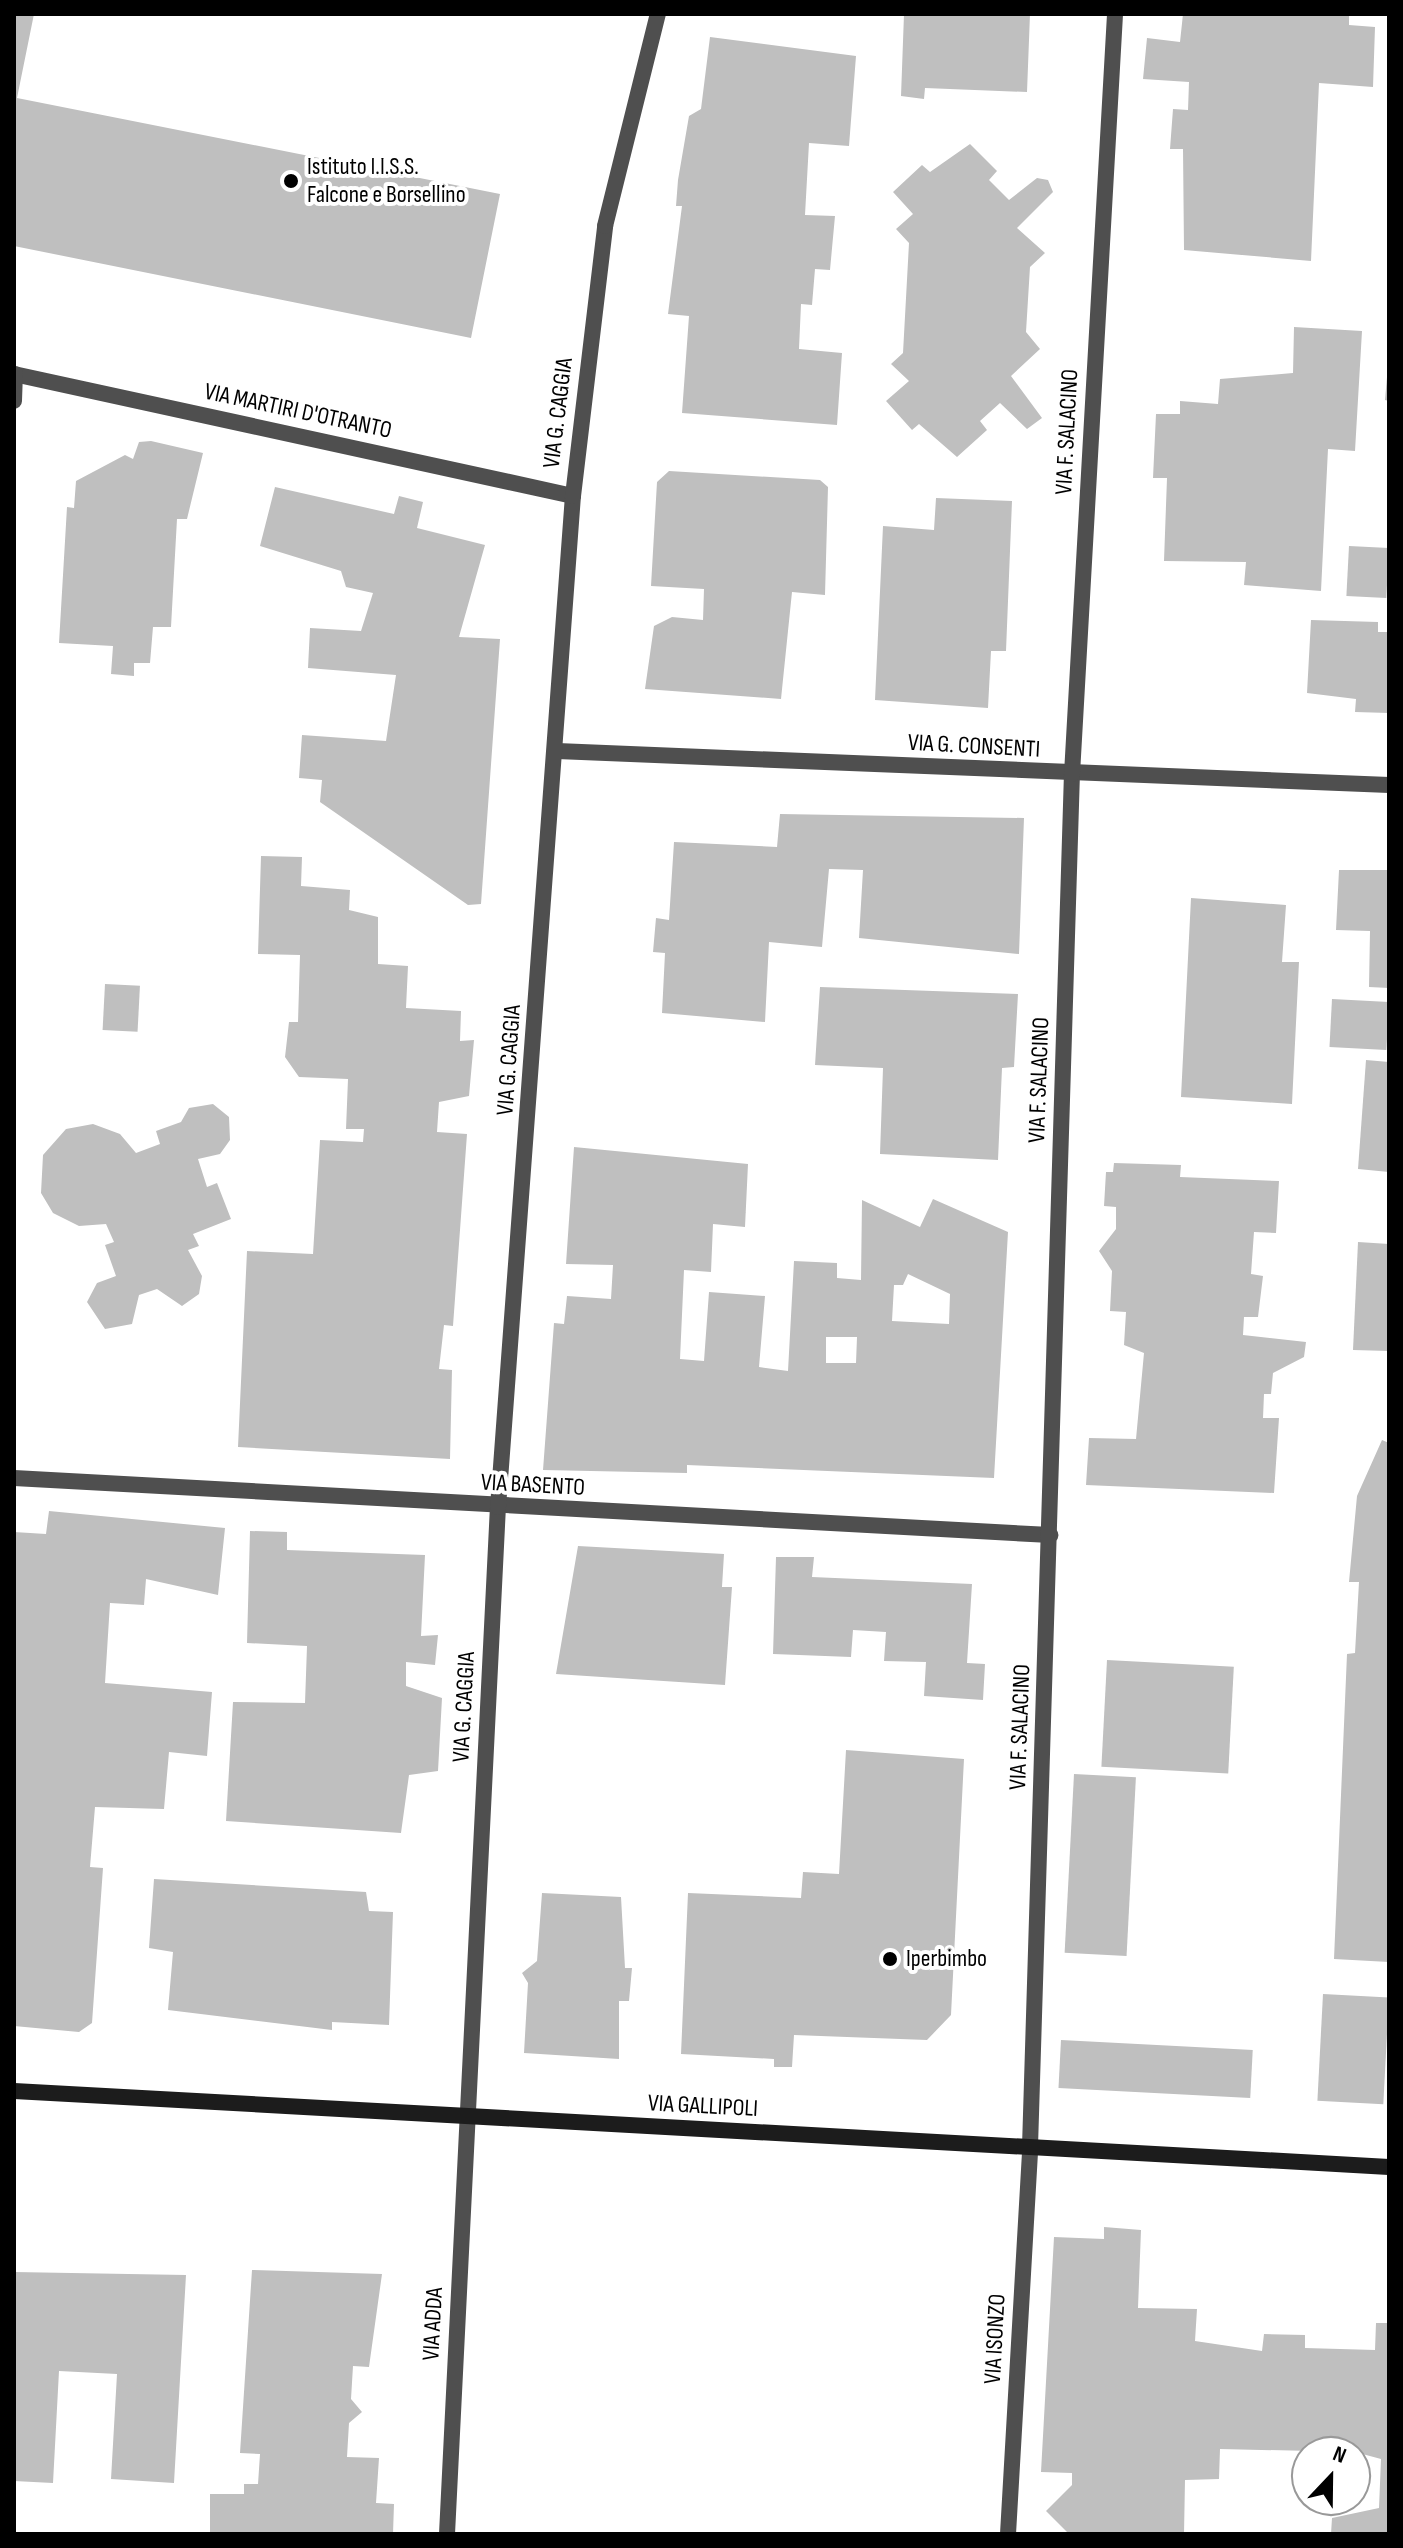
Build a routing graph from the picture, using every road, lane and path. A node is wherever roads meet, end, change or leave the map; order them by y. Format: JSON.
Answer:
{"nodes":[{"id":1,"x":658,"y":14,"type":"edge"},
{"id":2,"x":1115,"y":14,"type":"edge"},
{"id":3,"x":14,"y":374,"type":"edge"},
{"id":4,"x":14,"y":401,"type":"edge"},
{"id":5,"x":573,"y":496,"type":"junction"},
{"id":6,"x":557,"y":751,"type":"junction"},
{"id":7,"x":1072,"y":774,"type":"junction"},
{"id":8,"x":1389,"y":785,"type":"edge"},
{"id":9,"x":14,"y":1478,"type":"edge"},
{"id":10,"x":498,"y":1507,"type":"junction"},
{"id":11,"x":1050,"y":1535,"type":"junction"},
{"id":12,"x":14,"y":2091,"type":"edge"},
{"id":13,"x":468,"y":2117,"type":"junction"},
{"id":14,"x":1030,"y":2147,"type":"junction"},
{"id":15,"x":1389,"y":2167,"type":"edge"},
{"id":16,"x":447,"y":2534,"type":"edge"},
{"id":17,"x":1008,"y":2534,"type":"edge"}],
"edges":[{"from":1,"to":5,"type":"street","name":"VIA G. CAGGIA"},
{"from":2,"to":7,"type":"street","name":"VIA F. SALACINO"},
{"from":3,"to":4,"type":"street"},
{"from":3,"to":5,"type":"street","name":"VIA MARTIRI D'OTRANTO"},
{"from":5,"to":6,"type":"street","name":"VIA G. CAGGIA"},
{"from":6,"to":7,"type":"street","name":"VIA G. CONSENTI"},
{"from":6,"to":10,"type":"street","name":"VIA G. CAGGIA"},
{"from":7,"to":8,"type":"street","name":"VIA G. CONSENTI"},
{"from":7,"to":11,"type":"street","name":"VIA F. SALACINO"},
{"from":9,"to":10,"type":"street","name":"VIA BASENTO"},
{"from":10,"to":11,"type":"street","name":"VIA BASENTO"},
{"from":10,"to":13,"type":"street","name":"VIA G. CAGGIA"},
{"from":11,"to":14,"type":"street","name":"VIA F. SALACINO"},
{"from":12,"to":13,"type":"main road","name":"VIA GALLIPOLI"},
{"from":13,"to":14,"type":"main road","name":"VIA GALLIPOLI"},
{"from":13,"to":16,"type":"street","name":"VIA ADDA"},
{"from":14,"to":15,"type":"main road","name":"VIA GALLIPOLI"},
{"from":14,"to":17,"type":"street","name":"VIA ISONZO"}]}
